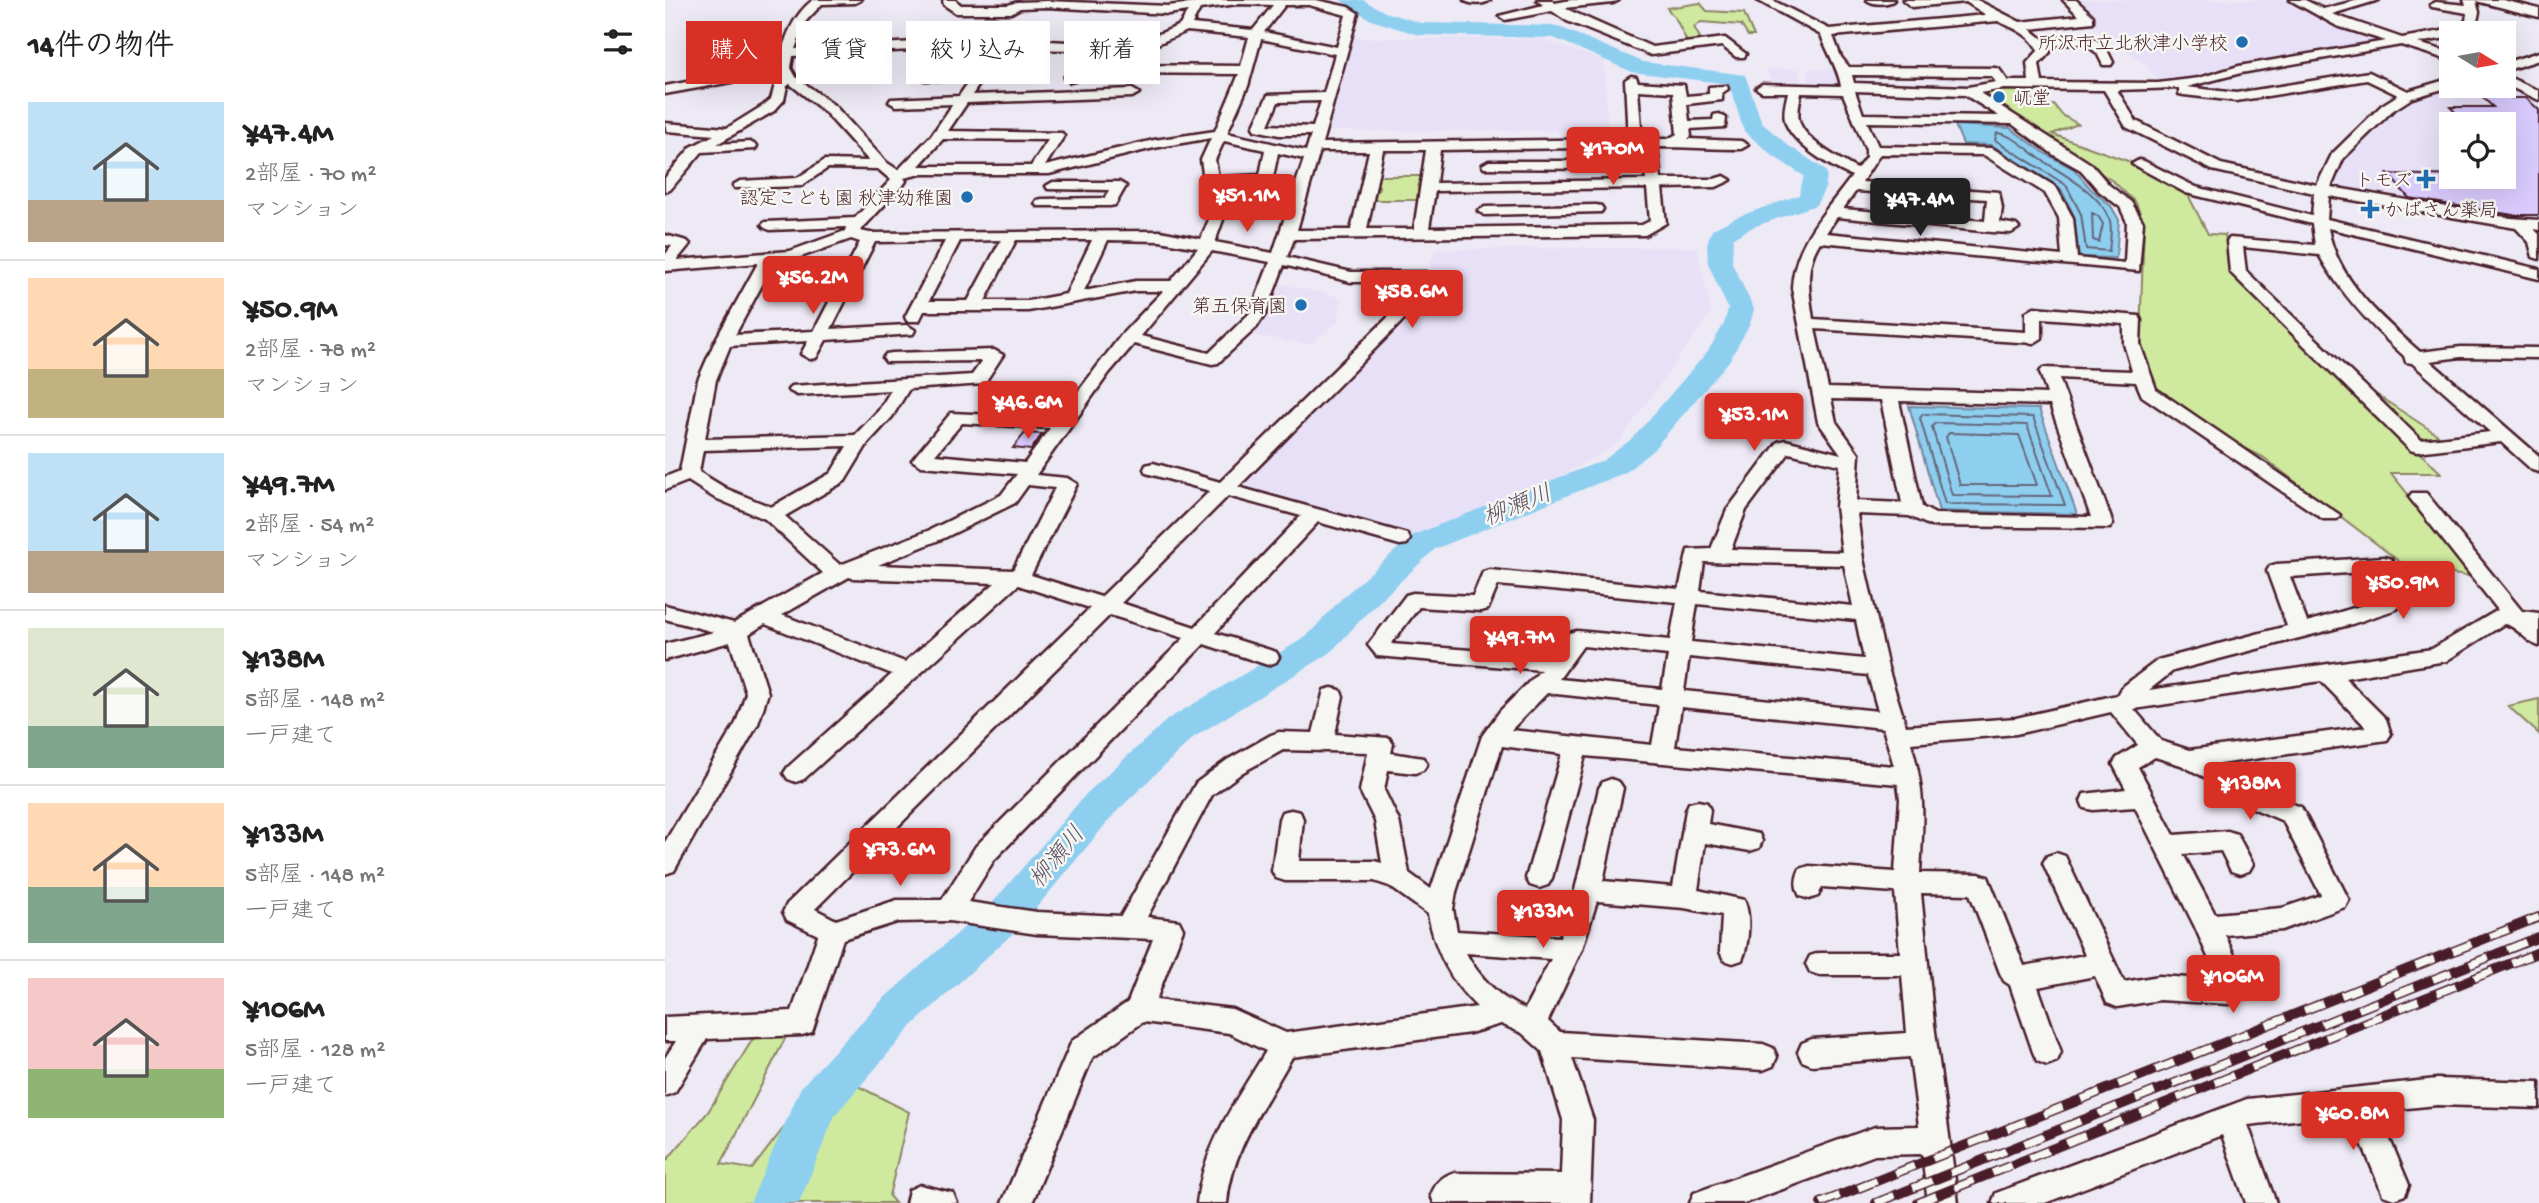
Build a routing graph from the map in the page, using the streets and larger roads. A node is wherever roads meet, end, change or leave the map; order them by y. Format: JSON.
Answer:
{"nodes":[{"id":1,"x":855,"y":0,"type":"edge"},
{"id":2,"x":1470,"y":0,"type":"edge"},
{"id":3,"x":1484,"y":0,"type":"edge"},
{"id":4,"x":1543,"y":0,"type":"edge"},
{"id":5,"x":1613,"y":0,"type":"edge"},
{"id":6,"x":1763,"y":0,"type":"edge"},
{"id":7,"x":1873,"y":0,"type":"edge"},
{"id":8,"x":1888,"y":0,"type":"edge"},
{"id":9,"x":1909,"y":0,"type":"edge"},
{"id":10,"x":1962,"y":0,"type":"edge"},
{"id":11,"x":1970,"y":0,"type":"edge"},
{"id":12,"x":2069,"y":0,"type":"edge"},
{"id":13,"x":2296,"y":0,"type":"edge"},
{"id":14,"x":2373,"y":0,"type":"edge"},
{"id":15,"x":819,"y":1,"type":"edge"},
{"id":16,"x":1226,"y":1,"type":"edge"},
{"id":17,"x":1313,"y":1,"type":"edge"},
{"id":18,"x":1284,"y":2,"type":"edge"},
{"id":19,"x":1016,"y":3,"type":"edge"},
{"id":20,"x":2474,"y":3,"type":"edge"},
{"id":21,"x":1198,"y":4,"type":"edge"},
{"id":22,"x":2436,"y":5,"type":"dead end"},
{"id":23,"x":1555,"y":7,"type":"junction"},
{"id":24,"x":2539,"y":12,"type":"edge"},
{"id":25,"x":2322,"y":13,"type":"junction"},
{"id":26,"x":1504,"y":16,"type":"dead end"},
{"id":27,"x":2365,"y":17,"type":"dead end"},
{"id":28,"x":1996,"y":18,"type":"junction"},
{"id":29,"x":956,"y":21,"type":"edge"},
{"id":30,"x":2343,"y":23,"type":"junction"},
{"id":31,"x":2020,"y":26,"type":"junction"},
{"id":32,"x":1185,"y":27,"type":"junction"},
{"id":33,"x":906,"y":31,"type":"edge"},
{"id":34,"x":1826,"y":33,"type":"junction"},
{"id":35,"x":1257,"y":34,"type":"junction"},
{"id":36,"x":1160,"y":38,"type":"edge"},
{"id":37,"x":2396,"y":41,"type":"junction"},
{"id":38,"x":2041,"y":43,"type":"junction"},
{"id":39,"x":1342,"y":52,"type":"junction"},
{"id":40,"x":788,"y":53,"type":"junction"},
{"id":41,"x":2439,"y":53,"type":"edge"},
{"id":42,"x":1740,"y":54,"type":"dead end"},
{"id":43,"x":2539,"y":57,"type":"edge"},
{"id":44,"x":2107,"y":62,"type":"dead end"},
{"id":45,"x":2517,"y":63,"type":"edge"},
{"id":46,"x":1160,"y":69,"type":"edge"},
{"id":47,"x":1247,"y":70,"type":"junction"},
{"id":48,"x":788,"y":74,"type":"junction"},
{"id":49,"x":1847,"y":82,"type":"junction"},
{"id":50,"x":972,"y":84,"type":"edge"},
{"id":51,"x":2004,"y":85,"type":"junction"},
{"id":52,"x":2036,"y":85,"type":"junction"},
{"id":53,"x":2517,"y":85,"type":"edge"},
{"id":54,"x":2439,"y":86,"type":"edge"},
{"id":55,"x":2109,"y":87,"type":"junction"},
{"id":56,"x":2158,"y":87,"type":"junction"},
{"id":57,"x":1762,"y":88,"type":"dead end"},
{"id":58,"x":1795,"y":88,"type":"junction"},
{"id":59,"x":1722,"y":89,"type":"dead end"},
{"id":60,"x":665,"y":90,"type":"edge"},
{"id":61,"x":1968,"y":91,"type":"junction"},
{"id":62,"x":1132,"y":93,"type":"dead end"},
{"id":63,"x":2407,"y":95,"type":"junction"},
{"id":64,"x":2539,"y":96,"type":"edge"},
{"id":65,"x":1328,"y":97,"type":"junction"},
{"id":66,"x":961,"y":100,"type":"junction"},
{"id":67,"x":1680,"y":101,"type":"junction"},
{"id":68,"x":895,"y":102,"type":"dead end"},
{"id":69,"x":690,"y":113,"type":"dead end"},
{"id":70,"x":1719,"y":118,"type":"dead end"},
{"id":71,"x":1859,"y":118,"type":"junction"},
{"id":72,"x":2014,"y":120,"type":"junction"},
{"id":73,"x":1683,"y":125,"type":"junction"},
{"id":74,"x":666,"y":127,"type":"edge"},
{"id":75,"x":1317,"y":131,"type":"junction"},
{"id":76,"x":729,"y":132,"type":"junction"},
{"id":77,"x":757,"y":133,"type":"dead end"},
{"id":78,"x":939,"y":135,"type":"junction"},
{"id":79,"x":1222,"y":135,"type":"junction"},
{"id":80,"x":1948,"y":135,"type":"junction"},
{"id":81,"x":1679,"y":141,"type":"junction"},
{"id":82,"x":1593,"y":144,"type":"junction"},
{"id":83,"x":1642,"y":144,"type":"junction"},
{"id":84,"x":1490,"y":145,"type":"junction"},
{"id":85,"x":1741,"y":145,"type":"dead end"},
{"id":86,"x":750,"y":146,"type":"junction"},
{"id":87,"x":1377,"y":146,"type":"junction"},
{"id":88,"x":1434,"y":146,"type":"junction"},
{"id":89,"x":1276,"y":148,"type":"junction"},
{"id":90,"x":1873,"y":150,"type":"junction"},
{"id":91,"x":1311,"y":151,"type":"junction"},
{"id":92,"x":693,"y":153,"type":"junction"},
{"id":93,"x":665,"y":158,"type":"edge"},
{"id":94,"x":2199,"y":158,"type":"junction"},
{"id":95,"x":740,"y":164,"type":"dead end"},
{"id":96,"x":2139,"y":164,"type":"dead end"},
{"id":97,"x":881,"y":165,"type":"junction"},
{"id":98,"x":1489,"y":165,"type":"junction"},
{"id":99,"x":1594,"y":165,"type":"junction"},
{"id":100,"x":1064,"y":167,"type":"junction"},
{"id":101,"x":1035,"y":170,"type":"junction"},
{"id":102,"x":2176,"y":171,"type":"junction"},
{"id":103,"x":901,"y":173,"type":"junction"},
{"id":104,"x":1724,"y":180,"type":"dead end"},
{"id":105,"x":1856,"y":180,"type":"junction"},
{"id":106,"x":1212,"y":182,"type":"junction"},
{"id":107,"x":740,"y":185,"type":"dead end"},
{"id":108,"x":1653,"y":185,"type":"junction"},
{"id":109,"x":1053,"y":186,"type":"junction"},
{"id":110,"x":1595,"y":186,"type":"junction"},
{"id":111,"x":665,"y":187,"type":"edge"},
{"id":112,"x":1428,"y":187,"type":"junction"},
{"id":113,"x":1487,"y":187,"type":"junction"},
{"id":114,"x":2322,"y":190,"type":"junction"},
{"id":115,"x":1596,"y":209,"type":"junction"},
{"id":116,"x":1485,"y":211,"type":"junction"},
{"id":117,"x":1832,"y":212,"type":"junction"},
{"id":118,"x":1028,"y":222,"type":"junction"},
{"id":119,"x":2319,"y":223,"type":"junction"},
{"id":120,"x":770,"y":225,"type":"dead end"},
{"id":121,"x":2522,"y":225,"type":"junction"},
{"id":122,"x":2539,"y":225,"type":"edge"},
{"id":123,"x":856,"y":227,"type":"junction"},
{"id":124,"x":1992,"y":227,"type":"junction"},
{"id":125,"x":2011,"y":228,"type":"dead end"},
{"id":126,"x":1596,"y":232,"type":"junction"},
{"id":127,"x":1422,"y":233,"type":"junction"},
{"id":128,"x":1483,"y":233,"type":"junction"},
{"id":129,"x":1358,"y":234,"type":"junction"},
{"id":130,"x":1288,"y":235,"type":"junction"},
{"id":131,"x":955,"y":236,"type":"junction"},
{"id":132,"x":1102,"y":236,"type":"junction"},
{"id":133,"x":1815,"y":237,"type":"junction"},
{"id":134,"x":870,"y":238,"type":"junction"},
{"id":135,"x":665,"y":240,"type":"edge"},
{"id":136,"x":1208,"y":245,"type":"junction"},
{"id":137,"x":2324,"y":251,"type":"junction"},
{"id":138,"x":2539,"y":254,"type":"edge"},
{"id":139,"x":768,"y":259,"type":"junction"},
{"id":140,"x":1278,"y":259,"type":"junction"},
{"id":141,"x":2070,"y":262,"type":"junction"},
{"id":142,"x":665,"y":265,"type":"edge"},
{"id":143,"x":2539,"y":274,"type":"edge"},
{"id":144,"x":1175,"y":286,"type":"junction"},
{"id":145,"x":1072,"y":298,"type":"junction"},
{"id":146,"x":919,"y":306,"type":"junction"},
{"id":147,"x":974,"y":306,"type":"junction"},
{"id":148,"x":1805,"y":323,"type":"junction"},
{"id":149,"x":907,"y":330,"type":"junction"},
{"id":150,"x":821,"y":335,"type":"junction"},
{"id":151,"x":1128,"y":338,"type":"junction"},
{"id":152,"x":723,"y":341,"type":"junction"},
{"id":153,"x":2539,"y":353,"type":"edge"},
{"id":154,"x":810,"y":354,"type":"dead end"},
{"id":155,"x":892,"y":358,"type":"junction"},
{"id":156,"x":2412,"y":358,"type":"junction"},
{"id":157,"x":2142,"y":377,"type":"junction"},
{"id":158,"x":904,"y":383,"type":"junction"},
{"id":159,"x":879,"y":384,"type":"junction"},
{"id":160,"x":797,"y":390,"type":"dead end"},
{"id":161,"x":1820,"y":393,"type":"junction"},
{"id":162,"x":1889,"y":395,"type":"junction"},
{"id":163,"x":2057,"y":400,"type":"junction"},
{"id":164,"x":1065,"y":424,"type":"junction"},
{"id":165,"x":2503,"y":436,"type":"junction"},
{"id":166,"x":860,"y":440,"type":"junction"},
{"id":167,"x":694,"y":445,"type":"junction"},
{"id":168,"x":1850,"y":462,"type":"junction"},
{"id":169,"x":2539,"y":466,"type":"edge"},
{"id":170,"x":1153,"y":469,"type":"dead end"},
{"id":171,"x":689,"y":474,"type":"junction"},
{"id":172,"x":1026,"y":474,"type":"junction"},
{"id":173,"x":665,"y":484,"type":"edge"},
{"id":174,"x":1222,"y":488,"type":"junction"},
{"id":175,"x":2419,"y":497,"type":"dead end"},
{"id":176,"x":1846,"y":507,"type":"junction"},
{"id":177,"x":1913,"y":510,"type":"junction"},
{"id":178,"x":1314,"y":514,"type":"junction"},
{"id":179,"x":772,"y":515,"type":"junction"},
{"id":180,"x":2330,"y":515,"type":"dead end"},
{"id":181,"x":1400,"y":540,"type":"dead end"},
{"id":182,"x":1719,"y":555,"type":"junction"},
{"id":183,"x":1853,"y":559,"type":"junction"},
{"id":184,"x":840,"y":573,"type":"junction"},
{"id":185,"x":1017,"y":578,"type":"junction"},
{"id":186,"x":1687,"y":597,"type":"junction"},
{"id":187,"x":1104,"y":606,"type":"junction"},
{"id":188,"x":665,"y":612,"type":"edge"},
{"id":189,"x":1865,"y":614,"type":"junction"},
{"id":190,"x":764,"y":616,"type":"junction"},
{"id":191,"x":2515,"y":617,"type":"junction"},
{"id":192,"x":2539,"y":620,"type":"edge"},
{"id":193,"x":2299,"y":629,"type":"junction"},
{"id":194,"x":737,"y":631,"type":"junction"},
{"id":195,"x":1199,"y":636,"type":"junction"},
{"id":196,"x":2539,"y":639,"type":"edge"},
{"id":197,"x":1681,"y":647,"type":"junction"},
{"id":198,"x":665,"y":652,"type":"edge"},
{"id":199,"x":1268,"y":657,"type":"dead end"},
{"id":200,"x":1559,"y":664,"type":"junction"},
{"id":201,"x":1877,"y":668,"type":"junction"},
{"id":202,"x":908,"y":672,"type":"junction"},
{"id":203,"x":2325,"y":672,"type":"junction"},
{"id":204,"x":1542,"y":685,"type":"junction"},
{"id":205,"x":1332,"y":696,"type":"dead end"},
{"id":206,"x":1672,"y":698,"type":"junction"},
{"id":207,"x":2120,"y":702,"type":"junction"},
{"id":208,"x":1896,"y":728,"type":"junction"},
{"id":209,"x":1494,"y":736,"type":"junction"},
{"id":210,"x":1322,"y":743,"type":"junction"},
{"id":211,"x":1576,"y":747,"type":"junction"},
{"id":212,"x":2153,"y":747,"type":"junction"},
{"id":213,"x":1662,"y":755,"type":"junction"},
{"id":214,"x":2189,"y":759,"type":"junction"},
{"id":215,"x":1378,"y":760,"type":"junction"},
{"id":216,"x":1415,"y":764,"type":"dead end"},
{"id":217,"x":796,"y":773,"type":"dead end"},
{"id":218,"x":1909,"y":776,"type":"junction"},
{"id":219,"x":1611,"y":788,"type":"dead end"},
{"id":220,"x":2141,"y":796,"type":"junction"},
{"id":221,"x":2093,"y":801,"type":"dead end"},
{"id":222,"x":1291,"y":819,"type":"dead end"},
{"id":223,"x":1750,"y":841,"type":"dead end"},
{"id":224,"x":2165,"y":845,"type":"junction"},
{"id":225,"x":2056,"y":863,"type":"dead end"},
{"id":226,"x":665,"y":864,"type":"edge"},
{"id":227,"x":2240,"y":864,"type":"dead end"},
{"id":228,"x":1397,"y":878,"type":"junction"},
{"id":229,"x":1538,"y":878,"type":"dead end"},
{"id":230,"x":1907,"y":883,"type":"junction"},
{"id":231,"x":1809,"y":889,"type":"dead end"},
{"id":232,"x":1588,"y":890,"type":"junction"},
{"id":233,"x":1684,"y":898,"type":"junction"},
{"id":234,"x":1440,"y":909,"type":"junction"},
{"id":235,"x":961,"y":911,"type":"junction"},
{"id":236,"x":2208,"y":926,"type":"junction"},
{"id":237,"x":1128,"y":927,"type":"junction"},
{"id":238,"x":834,"y":931,"type":"junction"},
{"id":239,"x":1446,"y":941,"type":"junction"},
{"id":240,"x":1569,"y":949,"type":"junction"},
{"id":241,"x":1733,"y":952,"type":"dead end"},
{"id":242,"x":1819,"y":964,"type":"dead end"},
{"id":243,"x":1914,"y":964,"type":"junction"},
{"id":244,"x":2101,"y":964,"type":"junction"},
{"id":245,"x":2021,"y":978,"type":"junction"},
{"id":246,"x":1139,"y":1010,"type":"junction"},
{"id":247,"x":1501,"y":1012,"type":"junction"},
{"id":248,"x":1532,"y":1024,"type":"junction"},
{"id":249,"x":699,"y":1026,"type":"junction"},
{"id":250,"x":665,"y":1029,"type":"edge"},
{"id":251,"x":1554,"y":1044,"type":"junction"},
{"id":252,"x":1922,"y":1044,"type":"junction"},
{"id":253,"x":1284,"y":1046,"type":"junction"},
{"id":254,"x":1812,"y":1052,"type":"dead end"},
{"id":255,"x":2047,"y":1052,"type":"dead end"},
{"id":256,"x":1763,"y":1057,"type":"dead end"},
{"id":257,"x":665,"y":1083,"type":"edge"},
{"id":258,"x":2539,"y":1095,"type":"edge"},
{"id":259,"x":2359,"y":1100,"type":"junction"},
{"id":260,"x":2230,"y":1117,"type":"junction"},
{"id":261,"x":1934,"y":1140,"type":"junction"},
{"id":262,"x":2394,"y":1185,"type":"dead end"},
{"id":263,"x":1446,"y":1195,"type":"dead end"},
{"id":264,"x":1575,"y":1196,"type":"edge"},
{"id":265,"x":1017,"y":1203,"type":"edge"},
{"id":266,"x":1212,"y":1203,"type":"edge"},
{"id":267,"x":1705,"y":1203,"type":"edge"},
{"id":268,"x":1943,"y":1203,"type":"edge"},
{"id":269,"x":2007,"y":1203,"type":"edge"},
{"id":270,"x":2261,"y":1203,"type":"edge"}],
"edges":[{"from":1,"to":15,"type":"street"},
{"from":2,"to":3,"type":"street"},
{"from":4,"to":23,"type":"street"},
{"from":5,"to":23,"type":"street"},
{"from":6,"to":34,"type":"street"},
{"from":7,"to":8,"type":"street"},
{"from":9,"to":10,"type":"street"},
{"from":11,"to":28,"type":"street"},
{"from":12,"to":31,"type":"street"},
{"from":13,"to":25,"type":"street"},
{"from":14,"to":25,"type":"street"},
{"from":15,"to":40,"type":"street"},
{"from":16,"to":18,"type":"street"},
{"from":16,"to":21,"type":"street"},
{"from":17,"to":18,"type":"street"},
{"from":17,"to":39,"type":"street"},
{"from":18,"to":35,"type":"street"},
{"from":19,"to":21,"type":"street"},
{"from":19,"to":29,"type":"street"},
{"from":20,"to":22,"type":"street"},
{"from":20,"to":24,"type":"street"},
{"from":20,"to":37,"type":"street"},
{"from":21,"to":32,"type":"street"},
{"from":23,"to":26,"type":"street"},
{"from":23,"to":42,"type":"street"},
{"from":25,"to":30,"type":"street"},
{"from":27,"to":30,"type":"street"},
{"from":28,"to":31,"type":"street"},
{"from":28,"to":34,"type":"street"},
{"from":30,"to":37,"type":"street"},
{"from":31,"to":38,"type":"street"},
{"from":32,"to":35,"type":"street"},
{"from":32,"to":36,"type":"street"},
{"from":33,"to":40,"type":"street"},
{"from":34,"to":49,"type":"street"},
{"from":35,"to":39,"type":"street"},
{"from":35,"to":47,"type":"street"},
{"from":37,"to":41,"type":"street"},
{"from":37,"to":56,"type":"street"},
{"from":38,"to":44,"type":"street"},
{"from":38,"to":52,"type":"street"},
{"from":39,"to":65,"type":"street"},
{"from":40,"to":48,"type":"street"},
{"from":43,"to":45,"type":"street"},
{"from":46,"to":47,"type":"street"},
{"from":47,"to":79,"type":"street"},
{"from":48,"to":60,"type":"street"},
{"from":48,"to":76,"type":"street"},
{"from":48,"to":97,"type":"street"},
{"from":49,"to":51,"type":"street"},
{"from":49,"to":58,"type":"street"},
{"from":49,"to":61,"type":"street"},
{"from":49,"to":71,"type":"street"},
{"from":50,"to":66,"type":"street"},
{"from":51,"to":52,"type":"street"},
{"from":51,"to":61,"type":"street"},
{"from":52,"to":55,"type":"street"},
{"from":53,"to":64,"type":"street"},
{"from":54,"to":63,"type":"street"},
{"from":55,"to":56,"type":"street"},
{"from":55,"to":94,"type":"street"},
{"from":56,"to":63,"type":"street"},
{"from":57,"to":58,"type":"street"},
{"from":58,"to":105,"type":"street"},
{"from":59,"to":67,"type":"street"},
{"from":61,"to":72,"type":"street"},
{"from":62,"to":66,"type":"street"},
{"from":63,"to":114,"type":"street"},
{"from":65,"to":75,"type":"street"},
{"from":65,"to":75,"type":"street"},
{"from":66,"to":68,"type":"street"},
{"from":66,"to":78,"type":"street"},
{"from":67,"to":73,"type":"street"},
{"from":67,"to":83,"type":"street"},
{"from":69,"to":74,"type":"street"},
{"from":70,"to":73,"type":"street"},
{"from":71,"to":80,"type":"street"},
{"from":71,"to":90,"type":"street"},
{"from":72,"to":80,"type":"street"},
{"from":72,"to":141,"type":"street"},
{"from":73,"to":81,"type":"street"},
{"from":74,"to":76,"type":"street"},
{"from":75,"to":91,"type":"street"},
{"from":76,"to":92,"type":"street"},
{"from":77,"to":86,"type":"street"},
{"from":78,"to":101,"type":"street"},
{"from":78,"to":103,"type":"street"},
{"from":79,"to":89,"type":"street"},
{"from":79,"to":100,"type":"street"},
{"from":79,"to":106,"type":"street"},
{"from":80,"to":90,"type":"street"},
{"from":80,"to":141,"type":"street"},
{"from":81,"to":83,"type":"street"},
{"from":81,"to":85,"type":"street"},
{"from":82,"to":83,"type":"street"},
{"from":82,"to":84,"type":"street"},
{"from":82,"to":99,"type":"street"},
{"from":83,"to":108,"type":"street"},
{"from":84,"to":88,"type":"street"},
{"from":84,"to":98,"type":"street"},
{"from":86,"to":92,"type":"street"},
{"from":86,"to":95,"type":"street"},
{"from":87,"to":88,"type":"street"},
{"from":87,"to":91,"type":"street"},
{"from":87,"to":129,"type":"street"},
{"from":88,"to":112,"type":"street"},
{"from":89,"to":91,"type":"street"},
{"from":89,"to":106,"type":"street"},
{"from":90,"to":105,"type":"street"},
{"from":91,"to":130,"type":"street"},
{"from":92,"to":93,"type":"street"},
{"from":92,"to":111,"type":"street"},
{"from":94,"to":102,"type":"street"},
{"from":94,"to":114,"type":"street"},
{"from":96,"to":102,"type":"street"},
{"from":97,"to":103,"type":"street"},
{"from":97,"to":107,"type":"street"},
{"from":98,"to":99,"type":"street"},
{"from":98,"to":113,"type":"street"},
{"from":99,"to":110,"type":"street"},
{"from":100,"to":101,"type":"street"},
{"from":100,"to":109,"type":"street"},
{"from":101,"to":103,"type":"street"},
{"from":102,"to":119,"type":"street"},
{"from":103,"to":123,"type":"street"},
{"from":104,"to":108,"type":"street"},
{"from":105,"to":117,"type":"street"},
{"from":105,"to":124,"type":"street"},
{"from":106,"to":136,"type":"street"},
{"from":108,"to":110,"type":"street"},
{"from":108,"to":126,"type":"street"},
{"from":109,"to":118,"type":"street"},
{"from":109,"to":118,"type":"street"},
{"from":110,"to":113,"type":"street"},
{"from":110,"to":115,"type":"street"},
{"from":112,"to":113,"type":"street"},
{"from":112,"to":127,"type":"street"},
{"from":113,"to":116,"type":"street"},
{"from":114,"to":119,"type":"street"},
{"from":114,"to":121,"type":"street"},
{"from":115,"to":116,"type":"street"},
{"from":115,"to":126,"type":"street"},
{"from":116,"to":128,"type":"street"},
{"from":117,"to":124,"type":"street"},
{"from":117,"to":133,"type":"street"},
{"from":118,"to":131,"type":"street"},
{"from":118,"to":132,"type":"street"},
{"from":118,"to":147,"type":"street"},
{"from":119,"to":137,"type":"street"},
{"from":119,"to":143,"type":"street"},
{"from":120,"to":123,"type":"street"},
{"from":121,"to":122,"type":"street"},
{"from":121,"to":138,"type":"street"},
{"from":123,"to":134,"type":"street"},
{"from":123,"to":139,"type":"street"},
{"from":124,"to":125,"type":"street"},
{"from":126,"to":128,"type":"street"},
{"from":127,"to":128,"type":"street"},
{"from":127,"to":129,"type":"street"},
{"from":129,"to":130,"type":"street"},
{"from":130,"to":140,"type":"street"},
{"from":131,"to":134,"type":"street"},
{"from":131,"to":146,"type":"street"},
{"from":132,"to":136,"type":"street"},
{"from":132,"to":145,"type":"street"},
{"from":133,"to":141,"type":"street"},
{"from":133,"to":148,"type":"street"},
{"from":134,"to":150,"type":"street"},
{"from":135,"to":142,"type":"street"},
{"from":136,"to":140,"type":"street"},
{"from":136,"to":144,"type":"street"},
{"from":137,"to":156,"type":"street"},
{"from":137,"to":165,"type":"street"},
{"from":139,"to":142,"type":"street"},
{"from":139,"to":152,"type":"street"},
{"from":140,"to":151,"type":"street"},
{"from":140,"to":174,"type":"street"},
{"from":144,"to":145,"type":"street"},
{"from":144,"to":151,"type":"street"},
{"from":145,"to":147,"type":"street"},
{"from":146,"to":147,"type":"street"},
{"from":146,"to":149,"type":"street"},
{"from":148,"to":157,"type":"street"},
{"from":148,"to":161,"type":"street"},
{"from":149,"to":150,"type":"street"},
{"from":149,"to":155,"type":"street"},
{"from":150,"to":152,"type":"street"},
{"from":150,"to":154,"type":"street"},
{"from":151,"to":164,"type":"street"},
{"from":152,"to":167,"type":"street"},
{"from":153,"to":156,"type":"street"},
{"from":155,"to":158,"type":"street"},
{"from":155,"to":159,"type":"street"},
{"from":156,"to":165,"type":"street"},
{"from":157,"to":163,"type":"street"},
{"from":157,"to":180,"type":"street"},
{"from":158,"to":159,"type":"street"},
{"from":158,"to":166,"type":"street"},
{"from":159,"to":160,"type":"street"},
{"from":161,"to":162,"type":"street"},
{"from":161,"to":168,"type":"street"},
{"from":162,"to":163,"type":"street"},
{"from":162,"to":177,"type":"street"},
{"from":163,"to":177,"type":"street"},
{"from":164,"to":172,"type":"street"},
{"from":164,"to":172,"type":"street"},
{"from":165,"to":169,"type":"street"},
{"from":166,"to":167,"type":"street"},
{"from":166,"to":179,"type":"street"},
{"from":167,"to":171,"type":"street"},
{"from":168,"to":176,"type":"street"},
{"from":168,"to":182,"type":"street"},
{"from":170,"to":174,"type":"street"},
{"from":171,"to":173,"type":"street"},
{"from":171,"to":179,"type":"street"},
{"from":172,"to":184,"type":"street"},
{"from":172,"to":185,"type":"street"},
{"from":174,"to":178,"type":"street"},
{"from":174,"to":187,"type":"street"},
{"from":175,"to":191,"type":"street"},
{"from":176,"to":177,"type":"street"},
{"from":176,"to":183,"type":"street"},
{"from":178,"to":181,"type":"street"},
{"from":178,"to":195,"type":"street"},
{"from":179,"to":184,"type":"street"},
{"from":182,"to":183,"type":"street"},
{"from":182,"to":186,"type":"street"},
{"from":183,"to":189,"type":"street"},
{"from":184,"to":185,"type":"street"},
{"from":184,"to":190,"type":"street"},
{"from":185,"to":187,"type":"street"},
{"from":185,"to":202,"type":"street"},
{"from":186,"to":189,"type":"street"},
{"from":186,"to":197,"type":"street"},
{"from":186,"to":200,"type":"street"},
{"from":187,"to":195,"type":"street"},
{"from":187,"to":238,"type":"street"},
{"from":188,"to":194,"type":"street"},
{"from":189,"to":201,"type":"street"},
{"from":190,"to":194,"type":"street"},
{"from":190,"to":202,"type":"street"},
{"from":191,"to":192,"type":"street"},
{"from":191,"to":196,"type":"street"},
{"from":191,"to":203,"type":"street"},
{"from":193,"to":193,"type":"street"},
{"from":193,"to":207,"type":"street"},
{"from":194,"to":198,"type":"street"},
{"from":194,"to":226,"type":"street"},
{"from":195,"to":199,"type":"street"},
{"from":195,"to":235,"type":"street"},
{"from":197,"to":200,"type":"street"},
{"from":197,"to":201,"type":"street"},
{"from":197,"to":206,"type":"street"},
{"from":200,"to":204,"type":"street"},
{"from":201,"to":208,"type":"street"},
{"from":202,"to":217,"type":"street"},
{"from":203,"to":207,"type":"street"},
{"from":203,"to":214,"type":"street"},
{"from":204,"to":206,"type":"street"},
{"from":204,"to":209,"type":"street"},
{"from":205,"to":210,"type":"street"},
{"from":206,"to":208,"type":"street"},
{"from":206,"to":213,"type":"street"},
{"from":207,"to":208,"type":"street"},
{"from":207,"to":212,"type":"street"},
{"from":208,"to":218,"type":"street"},
{"from":209,"to":211,"type":"street"},
{"from":209,"to":234,"type":"street"},
{"from":210,"to":215,"type":"street"},
{"from":210,"to":237,"type":"street"},
{"from":211,"to":213,"type":"street"},
{"from":211,"to":229,"type":"street"},
{"from":212,"to":214,"type":"street"},
{"from":212,"to":220,"type":"street"},
{"from":213,"to":218,"type":"street"},
{"from":214,"to":236,"type":"street"},
{"from":215,"to":216,"type":"street"},
{"from":215,"to":228,"type":"street"},
{"from":218,"to":230,"type":"street"},
{"from":219,"to":232,"type":"street"},
{"from":220,"to":221,"type":"street"},
{"from":220,"to":224,"type":"street"},
{"from":222,"to":228,"type":"street"},
{"from":223,"to":233,"type":"street"},
{"from":224,"to":227,"type":"street"},
{"from":224,"to":236,"type":"street"},
{"from":225,"to":244,"type":"street"},
{"from":228,"to":234,"type":"street"},
{"from":230,"to":231,"type":"street"},
{"from":230,"to":243,"type":"street"},
{"from":230,"to":245,"type":"street"},
{"from":232,"to":233,"type":"street"},
{"from":232,"to":240,"type":"street"},
{"from":233,"to":241,"type":"street"},
{"from":234,"to":239,"type":"street"},
{"from":235,"to":237,"type":"street"},
{"from":235,"to":238,"type":"street"},
{"from":236,"to":244,"type":"street"},
{"from":237,"to":246,"type":"street"},
{"from":238,"to":249,"type":"street"},
{"from":239,"to":240,"type":"street"},
{"from":239,"to":247,"type":"street"},
{"from":240,"to":248,"type":"street"},
{"from":242,"to":243,"type":"street"},
{"from":243,"to":252,"type":"street"},
{"from":244,"to":245,"type":"street"},
{"from":245,"to":255,"type":"street"},
{"from":246,"to":253,"type":"street"},
{"from":246,"to":265,"type":"street"},
{"from":247,"to":248,"type":"street"},
{"from":247,"to":253,"type":"street"},
{"from":248,"to":251,"type":"street"},
{"from":249,"to":250,"type":"street"},
{"from":249,"to":257,"type":"street"},
{"from":251,"to":256,"type":"street"},
{"from":251,"to":264,"type":"street"},
{"from":252,"to":254,"type":"street"},
{"from":252,"to":261,"type":"street"},
{"from":253,"to":266,"type":"street"},
{"from":258,"to":259,"type":"street"},
{"from":259,"to":260,"type":"street"},
{"from":259,"to":262,"type":"street"},
{"from":260,"to":269,"type":"street"},
{"from":260,"to":270,"type":"street"},
{"from":261,"to":267,"type":"street"},
{"from":261,"to":268,"type":"street"},
{"from":263,"to":264,"type":"street"}]}
